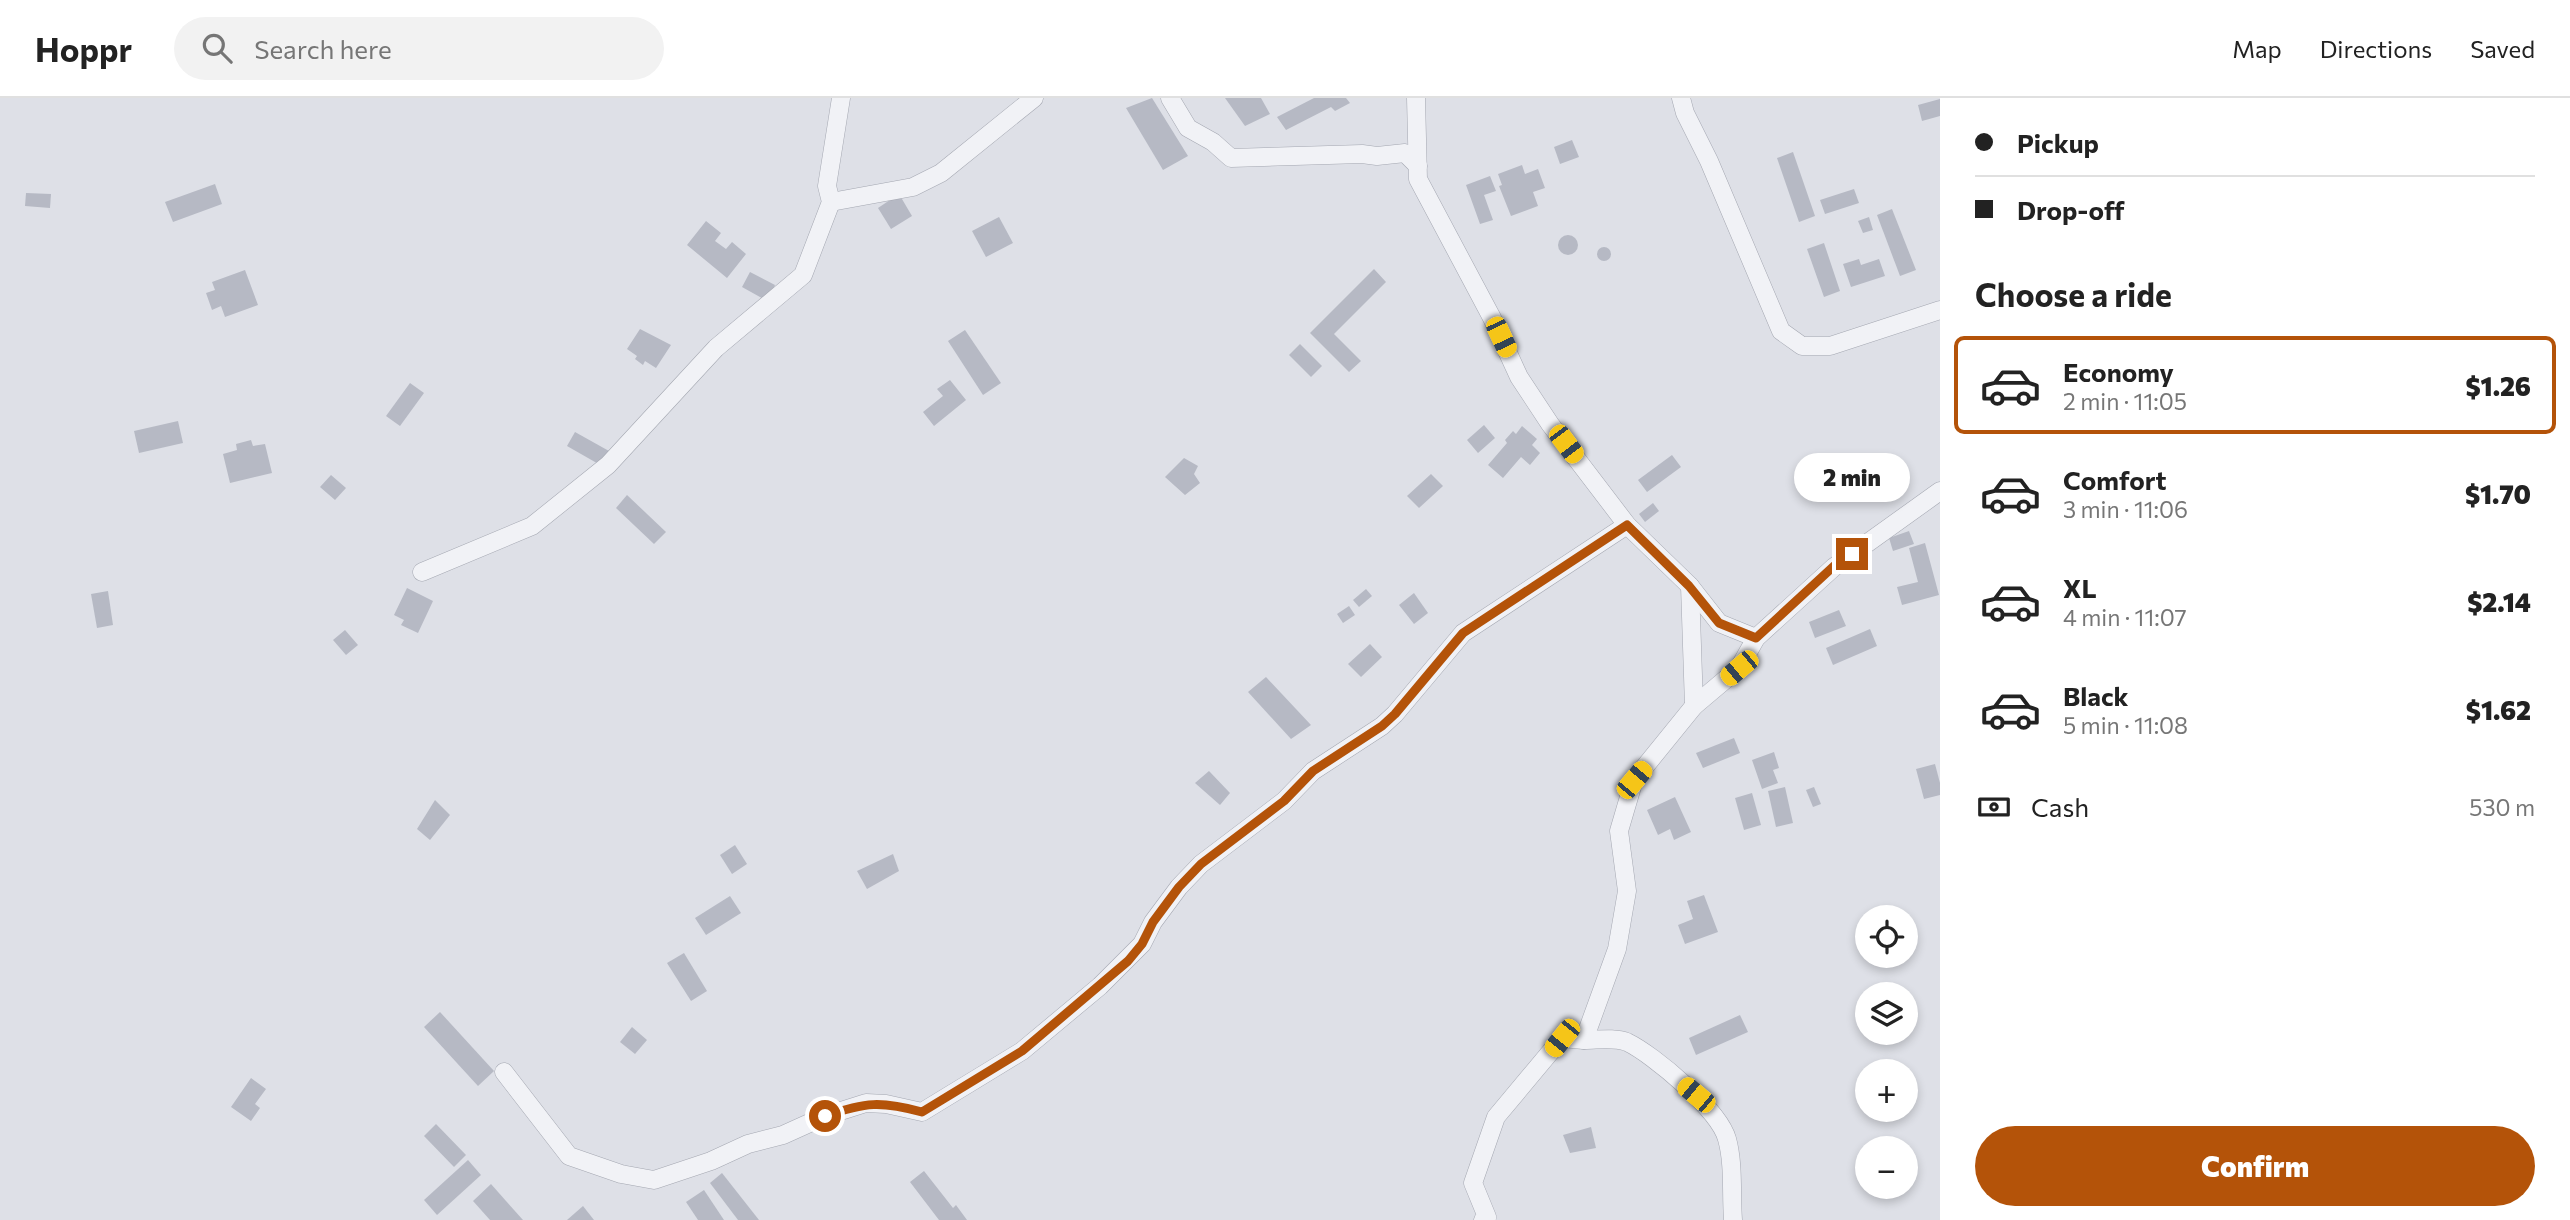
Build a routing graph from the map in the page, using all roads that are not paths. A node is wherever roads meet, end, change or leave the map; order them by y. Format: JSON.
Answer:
{"nodes":[{"id":1,"x":841,"y":98,"type":"edge"},
{"id":2,"x":1034,"y":98,"type":"edge"},
{"id":3,"x":1170,"y":98,"type":"edge"},
{"id":4,"x":1416,"y":98,"type":"edge"},
{"id":5,"x":1681,"y":98,"type":"edge"},
{"id":6,"x":1418,"y":166,"type":"junction"},
{"id":7,"x":831,"y":202,"type":"junction"},
{"id":8,"x":1940,"y":310,"type":"edge"},
{"id":9,"x":1940,"y":491,"type":"edge"},
{"id":10,"x":1627,"y":525,"type":"junction"},
{"id":11,"x":422,"y":572,"type":"dead end"},
{"id":12,"x":1689,"y":586,"type":"junction"},
{"id":13,"x":1756,"y":638,"type":"junction"},
{"id":14,"x":1693,"y":706,"type":"junction"},
{"id":15,"x":1584,"y":1041,"type":"junction"},
{"id":16,"x":504,"y":1072,"type":"dead end"},
{"id":17,"x":1486,"y":1219,"type":"edge"},
{"id":18,"x":1733,"y":1220,"type":"edge"}],
"edges":[{"from":1,"to":7,"type":"street"},
{"from":2,"to":7,"type":"street"},
{"from":3,"to":6,"type":"street"},
{"from":4,"to":6,"type":"street"},
{"from":5,"to":8,"type":"street"},
{"from":6,"to":10,"type":"street"},
{"from":7,"to":11,"type":"street"},
{"from":9,"to":13,"type":"street"},
{"from":10,"to":12,"type":"street"},
{"from":10,"to":16,"type":"street"},
{"from":12,"to":13,"type":"street"},
{"from":12,"to":14,"type":"street"},
{"from":13,"to":14,"type":"street"},
{"from":14,"to":15,"type":"street"},
{"from":15,"to":17,"type":"street"},
{"from":15,"to":18,"type":"street"}]}
